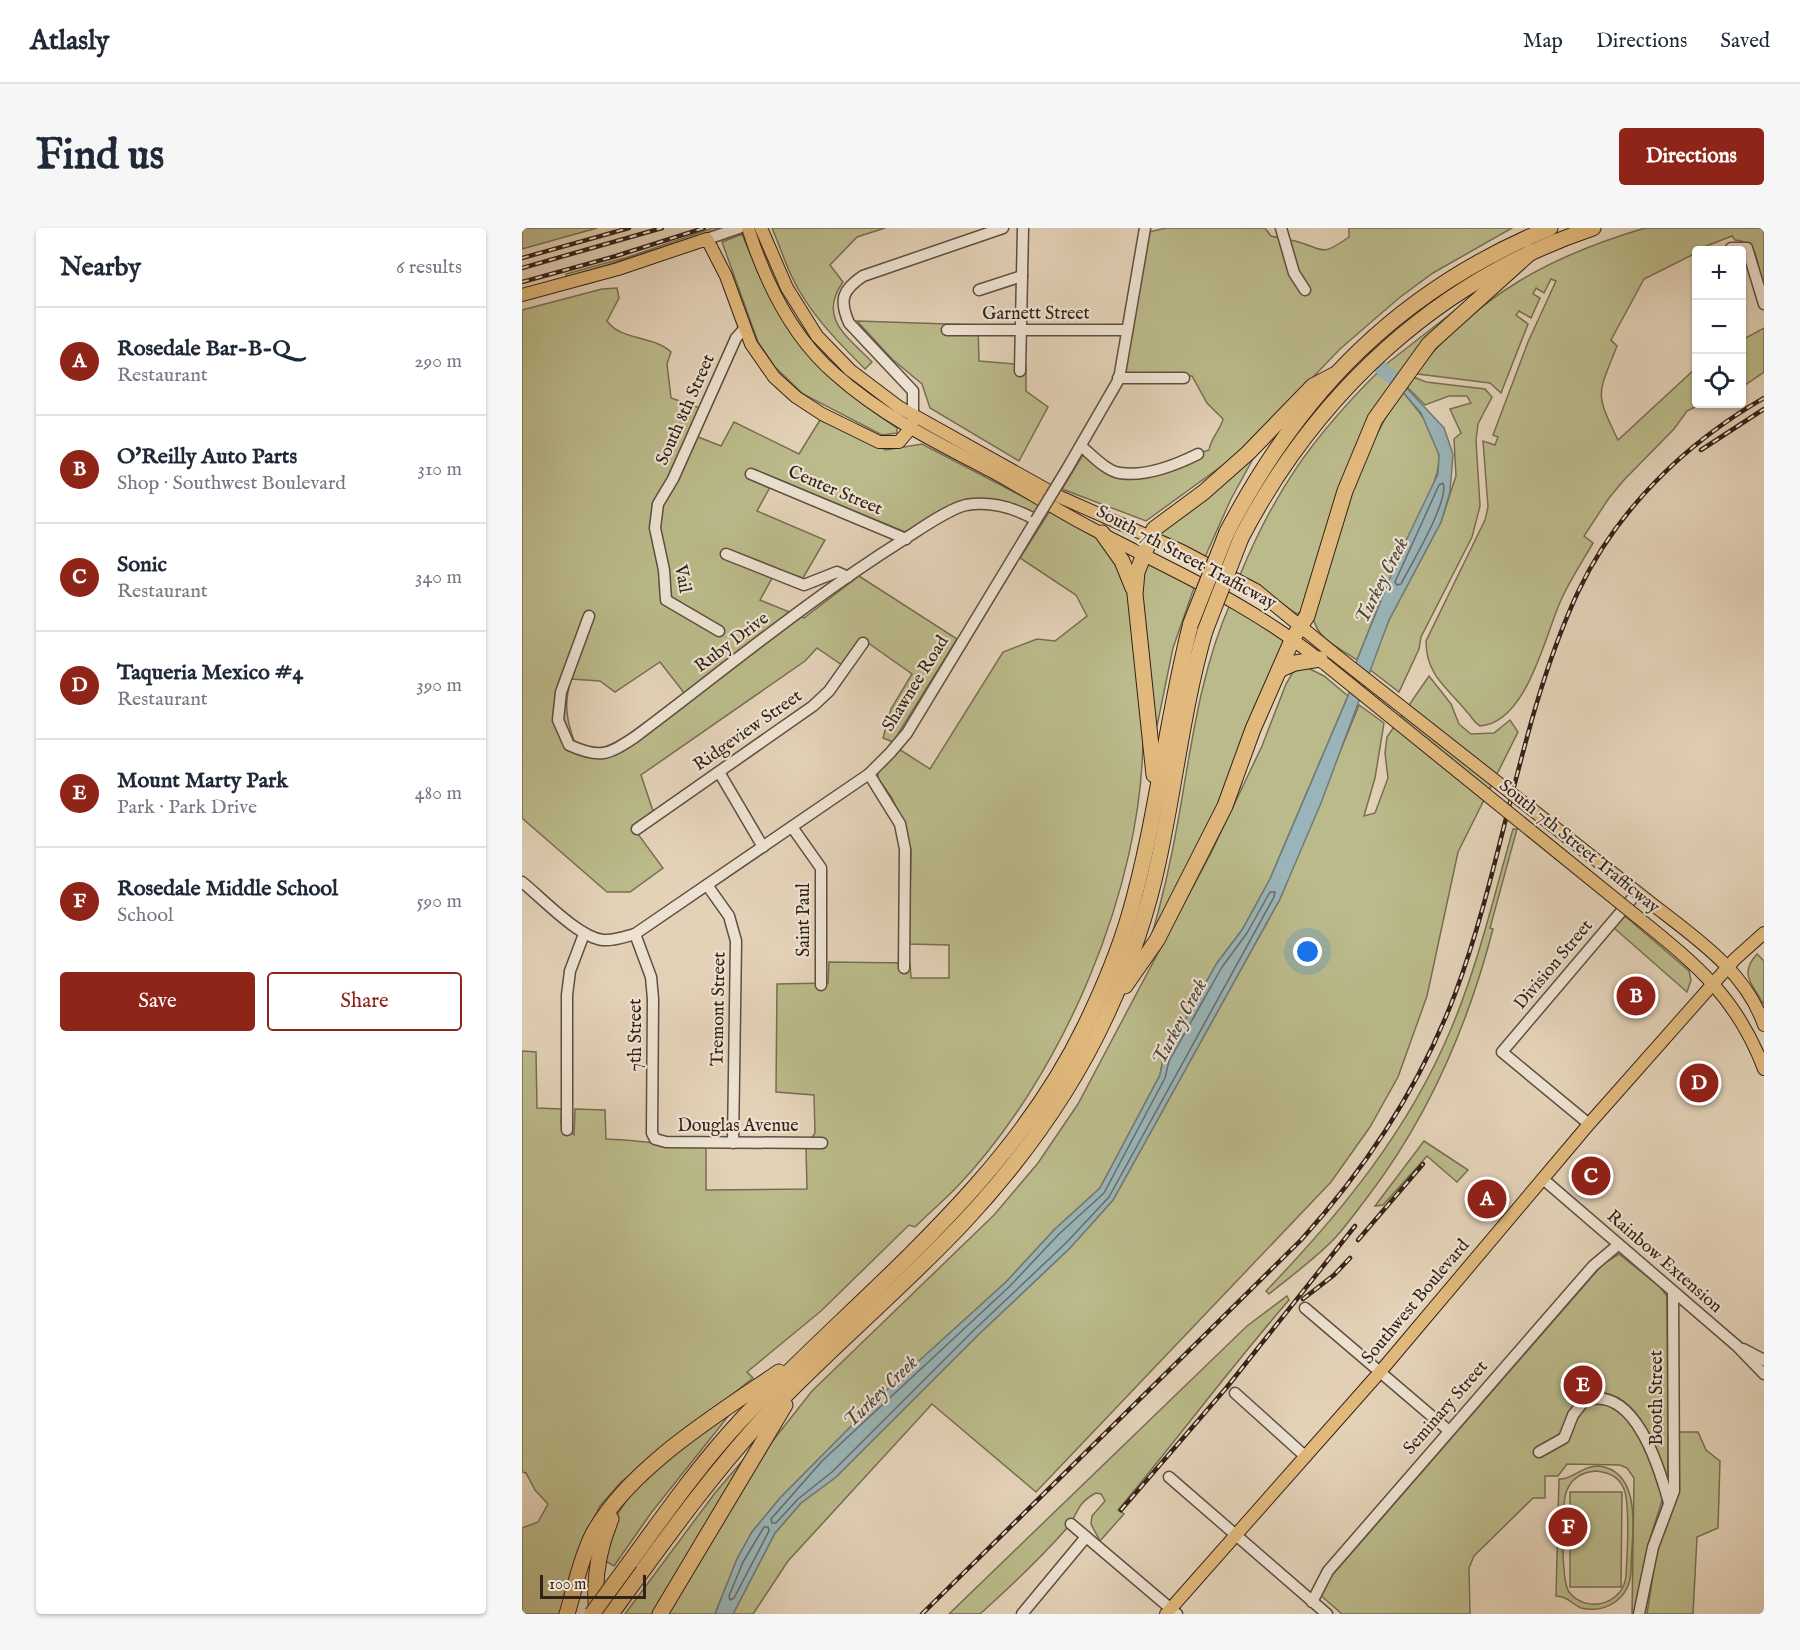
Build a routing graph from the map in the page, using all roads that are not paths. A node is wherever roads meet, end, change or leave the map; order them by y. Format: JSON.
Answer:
{"nodes":[{"id":1,"x":739,"y":228,"type":"edge"},
{"id":2,"x":748,"y":228,"type":"edge"},
{"id":3,"x":761,"y":228,"type":"edge"},
{"id":4,"x":1004,"y":228,"type":"edge"},
{"id":5,"x":1023,"y":228,"type":"edge"},
{"id":6,"x":1145,"y":228,"type":"edge"},
{"id":7,"x":1281,"y":228,"type":"edge"},
{"id":8,"x":1550,"y":228,"type":"edge"},
{"id":9,"x":1593,"y":228,"type":"edge"},
{"id":10,"x":707,"y":239,"type":"junction"},
{"id":11,"x":1746,"y":248,"type":"edge"},
{"id":12,"x":1531,"y":252,"type":"junction"},
{"id":13,"x":1022,"y":276,"type":"junction"},
{"id":14,"x":979,"y":290,"type":"dead end"},
{"id":15,"x":1305,"y":290,"type":"dead end"},
{"id":16,"x":522,"y":295,"type":"edge"},
{"id":17,"x":1433,"y":300,"type":"junction"},
{"id":18,"x":1764,"y":304,"type":"edge"},
{"id":19,"x":744,"y":329,"type":"junction"},
{"id":20,"x":947,"y":330,"type":"dead end"},
{"id":21,"x":1021,"y":330,"type":"junction"},
{"id":22,"x":1125,"y":330,"type":"junction"},
{"id":23,"x":1020,"y":371,"type":"dead end"},
{"id":24,"x":1118,"y":378,"type":"junction"},
{"id":25,"x":1185,"y":378,"type":"dead end"},
{"id":26,"x":1328,"y":379,"type":"junction"},
{"id":27,"x":913,"y":416,"type":"junction"},
{"id":28,"x":910,"y":429,"type":"junction"},
{"id":29,"x":1081,"y":446,"type":"junction"},
{"id":30,"x":1198,"y":454,"type":"dead end"},
{"id":31,"x":751,"y":474,"type":"dead end"},
{"id":32,"x":658,"y":504,"type":"joint"},
{"id":33,"x":1036,"y":520,"type":"junction"},
{"id":34,"x":1102,"y":533,"type":"junction"},
{"id":35,"x":1234,"y":535,"type":"junction"},
{"id":36,"x":1151,"y":536,"type":"junction"},
{"id":37,"x":906,"y":538,"type":"junction"},
{"id":38,"x":726,"y":554,"type":"dead end"},
{"id":39,"x":1144,"y":554,"type":"junction"},
{"id":40,"x":848,"y":576,"type":"junction"},
{"id":41,"x":1135,"y":594,"type":"junction"},
{"id":42,"x":589,"y":616,"type":"dead end"},
{"id":43,"x":1301,"y":625,"type":"junction"},
{"id":44,"x":1198,"y":627,"type":"junction"},
{"id":45,"x":719,"y":631,"type":"dead end"},
{"id":46,"x":1293,"y":638,"type":"junction"},
{"id":47,"x":862,"y":643,"type":"dead end"},
{"id":48,"x":1326,"y":659,"type":"junction"},
{"id":49,"x":1279,"y":670,"type":"junction"},
{"id":50,"x":719,"y":772,"type":"junction"},
{"id":51,"x":869,"y":774,"type":"junction"},
{"id":52,"x":1156,"y":792,"type":"junction"},
{"id":53,"x":792,"y":827,"type":"junction"},
{"id":54,"x":637,"y":829,"type":"dead end"},
{"id":55,"x":763,"y":847,"type":"junction"},
{"id":56,"x":522,"y":882,"type":"edge"},
{"id":57,"x":707,"y":885,"type":"junction"},
{"id":58,"x":1631,"y":900,"type":"dead end"},
{"id":59,"x":1764,"y":933,"type":"edge"},
{"id":60,"x":585,"y":934,"type":"junction"},
{"id":61,"x":635,"y":934,"type":"junction"},
{"id":62,"x":904,"y":968,"type":"dead end"},
{"id":63,"x":1727,"y":968,"type":"junction"},
{"id":64,"x":1714,"y":983,"type":"junction"},
{"id":65,"x":821,"y":985,"type":"dead end"},
{"id":66,"x":1107,"y":1013,"type":"junction"},
{"id":67,"x":1764,"y":1025,"type":"edge"},
{"id":68,"x":1764,"y":1069,"type":"edge"},
{"id":69,"x":1589,"y":1124,"type":"junction"},
{"id":70,"x":567,"y":1130,"type":"dead end"},
{"id":71,"x":655,"y":1139,"type":"joint"},
{"id":72,"x":733,"y":1143,"type":"junction"},
{"id":73,"x":822,"y":1143,"type":"dead end"},
{"id":74,"x":1543,"y":1179,"type":"junction"},
{"id":75,"x":1618,"y":1245,"type":"junction"},
{"id":76,"x":1673,"y":1292,"type":"junction"},
{"id":77,"x":1305,"y":1308,"type":"dead end"},
{"id":78,"x":1737,"y":1346,"type":"junction"},
{"id":79,"x":809,"y":1351,"type":"junction"},
{"id":80,"x":1764,"y":1360,"type":"edge"},
{"id":81,"x":1380,"y":1372,"type":"junction"},
{"id":82,"x":1764,"y":1374,"type":"edge"},
{"id":83,"x":799,"y":1382,"type":"junction"},
{"id":84,"x":1235,"y":1393,"type":"dead end"},
{"id":85,"x":1448,"y":1430,"type":"junction"},
{"id":86,"x":1539,"y":1452,"type":"dead end"},
{"id":87,"x":1306,"y":1457,"type":"junction"},
{"id":88,"x":1169,"y":1477,"type":"dead end"},
{"id":89,"x":620,"y":1497,"type":"junction"},
{"id":90,"x":1669,"y":1503,"type":"junction"},
{"id":91,"x":1071,"y":1524,"type":"dead end"},
{"id":92,"x":1236,"y":1536,"type":"junction"},
{"id":93,"x":1086,"y":1537,"type":"junction"},
{"id":94,"x":1312,"y":1602,"type":"junction"},
{"id":95,"x":1171,"y":1612,"type":"edge"},
{"id":96,"x":1640,"y":1613,"type":"edge"},
{"id":97,"x":567,"y":1614,"type":"edge"},
{"id":98,"x":592,"y":1614,"type":"edge"},
{"id":99,"x":597,"y":1614,"type":"edge"},
{"id":100,"x":611,"y":1614,"type":"edge"},
{"id":101,"x":660,"y":1614,"type":"edge"},
{"id":102,"x":1022,"y":1614,"type":"edge"},
{"id":103,"x":1327,"y":1614,"type":"edge"}],
"edges":[{"from":1,"to":10,"type":"street"},
{"from":2,"to":28,"type":"main road","name":"South 7th Street Trafficway"},
{"from":3,"to":27,"type":"main road","name":"South 7th Street Trafficway"},
{"from":4,"to":27,"type":"street"},
{"from":5,"to":13,"type":"street"},
{"from":6,"to":22,"type":"street","name":"Shawnee Road"},
{"from":7,"to":15,"type":"street"},
{"from":8,"to":17,"type":"highway"},
{"from":9,"to":12,"type":"highway"},
{"from":10,"to":16,"type":"main road"},
{"from":10,"to":19,"type":"main road"},
{"from":11,"to":18,"type":"street"},
{"from":12,"to":17,"type":"highway"},
{"from":12,"to":43,"type":"highway"},
{"from":13,"to":14,"type":"street"},
{"from":13,"to":21,"type":"street"},
{"from":17,"to":26,"type":"highway"},
{"from":17,"to":35,"type":"highway"},
{"from":19,"to":28,"type":"main road"},
{"from":19,"to":32,"type":"street","name":"South 8th Street"},
{"from":20,"to":21,"type":"street","name":"Garnett Street"},
{"from":21,"to":22,"type":"street","name":"Garnett Street"},
{"from":21,"to":23,"type":"street"},
{"from":22,"to":24,"type":"street","name":"Shawnee Road"},
{"from":24,"to":25,"type":"street"},
{"from":24,"to":29,"type":"street","name":"Shawnee Road"},
{"from":26,"to":35,"type":"highway"},
{"from":26,"to":36,"type":"highway"},
{"from":27,"to":28,"type":"main road"},
{"from":27,"to":36,"type":"main road","name":"South 7th Street Trafficway"},
{"from":28,"to":34,"type":"main road","name":"South 7th Street Trafficway"},
{"from":29,"to":30,"type":"street"},
{"from":29,"to":33,"type":"street","name":"Shawnee Road","bridge":true},
{"from":31,"to":37,"type":"street","name":"Center Street"},
{"from":32,"to":45,"type":"street","name":"Vail"},
{"from":33,"to":37,"type":"street","name":"Ruby Drive"},
{"from":33,"to":51,"type":"street","name":"Shawnee Road"},
{"from":34,"to":39,"type":"main road","name":"South 7th Street Trafficway"},
{"from":34,"to":41,"type":"highway"},
{"from":35,"to":44,"type":"highway","bridge":true},
{"from":36,"to":39,"type":"highway"},
{"from":36,"to":43,"type":"main road","name":"South 7th Street Trafficway"},
{"from":37,"to":40,"type":"street","name":"Ruby Drive"},
{"from":38,"to":40,"type":"street"},
{"from":39,"to":41,"type":"highway"},
{"from":39,"to":46,"type":"main road","name":"South 7th Street Trafficway"},
{"from":40,"to":42,"type":"street","name":"Ruby Drive"},
{"from":41,"to":52,"type":"highway"},
{"from":43,"to":46,"type":"highway"},
{"from":43,"to":48,"type":"main road","name":"South 7th Street Trafficway"},
{"from":44,"to":52,"type":"highway"},
{"from":44,"to":66,"type":"highway"},
{"from":46,"to":48,"type":"main road","name":"South 7th Street Trafficway"},
{"from":46,"to":49,"type":"highway"},
{"from":47,"to":50,"type":"street","name":"Ridgeview Street"},
{"from":48,"to":49,"type":"highway"},
{"from":48,"to":63,"type":"main road","name":"South 7th Street Trafficway","bridge":true},
{"from":48,"to":64,"type":"main road","name":"South 7th Street Trafficway","bridge":true},
{"from":49,"to":66,"type":"highway"},
{"from":50,"to":54,"type":"street","name":"Ridgeview Street"},
{"from":50,"to":55,"type":"street"},
{"from":51,"to":53,"type":"street","name":"Shawnee Road"},
{"from":51,"to":62,"type":"street"},
{"from":52,"to":79,"type":"highway"},
{"from":53,"to":55,"type":"street","name":"Shawnee Road"},
{"from":53,"to":65,"type":"street","name":"Saint Paul"},
{"from":55,"to":57,"type":"street","name":"Shawnee Road"},
{"from":56,"to":60,"type":"street","name":"Shawnee Road"},
{"from":57,"to":61,"type":"street","name":"Shawnee Road"},
{"from":57,"to":72,"type":"street","name":"Tremont Street"},
{"from":58,"to":69,"type":"street","name":"Division Street"},
{"from":59,"to":63,"type":"main road","name":"Southwest Boulevard"},
{"from":60,"to":61,"type":"street","name":"Shawnee Road"},
{"from":60,"to":70,"type":"street"},
{"from":61,"to":71,"type":"street","name":"7th Street"},
{"from":63,"to":64,"type":"main road","name":"Southwest Boulevard"},
{"from":63,"to":67,"type":"main road","name":"South 7th Street Trafficway"},
{"from":64,"to":68,"type":"main road","name":"South 7th Street Trafficway"},
{"from":64,"to":69,"type":"main road","name":"Southwest Boulevard"},
{"from":66,"to":83,"type":"highway"},
{"from":69,"to":74,"type":"main road","name":"Southwest Boulevard"},
{"from":71,"to":72,"type":"street","name":"Douglas Avenue"},
{"from":72,"to":73,"type":"street","name":"Douglas Avenue"},
{"from":74,"to":75,"type":"street","name":"Rainbow Extension"},
{"from":74,"to":81,"type":"main road","name":"Southwest Boulevard"},
{"from":75,"to":76,"type":"street","name":"Rainbow Extension"},
{"from":75,"to":85,"type":"street","name":"Seminary Street"},
{"from":76,"to":78,"type":"street","name":"Rainbow Extension"},
{"from":76,"to":90,"type":"street","name":"Booth Street"},
{"from":77,"to":81,"type":"street"},
{"from":78,"to":80,"type":"street","name":"Rainbow Extension"},
{"from":78,"to":82,"type":"street","name":"Rainbow Extension"},
{"from":79,"to":89,"type":"highway"},
{"from":79,"to":98,"type":"highway","bridge":true},
{"from":81,"to":85,"type":"street"},
{"from":81,"to":87,"type":"main road","name":"Southwest Boulevard"},
{"from":83,"to":100,"type":"highway"},
{"from":83,"to":101,"type":"highway"},
{"from":84,"to":87,"type":"street"},
{"from":85,"to":94,"type":"street","name":"Seminary Street"},
{"from":86,"to":90,"type":"street"},
{"from":87,"to":92,"type":"main road","name":"Southwest Boulevard"},
{"from":88,"to":92,"type":"street"},
{"from":89,"to":97,"type":"highway"},
{"from":89,"to":99,"type":"highway"},
{"from":90,"to":96,"type":"street","name":"Booth Street"},
{"from":91,"to":93,"type":"street"},
{"from":92,"to":94,"type":"street"},
{"from":92,"to":95,"type":"main road","name":"Southwest Boulevard"},
{"from":93,"to":95,"type":"street"},
{"from":93,"to":102,"type":"street"},
{"from":94,"to":103,"type":"street"}]}
